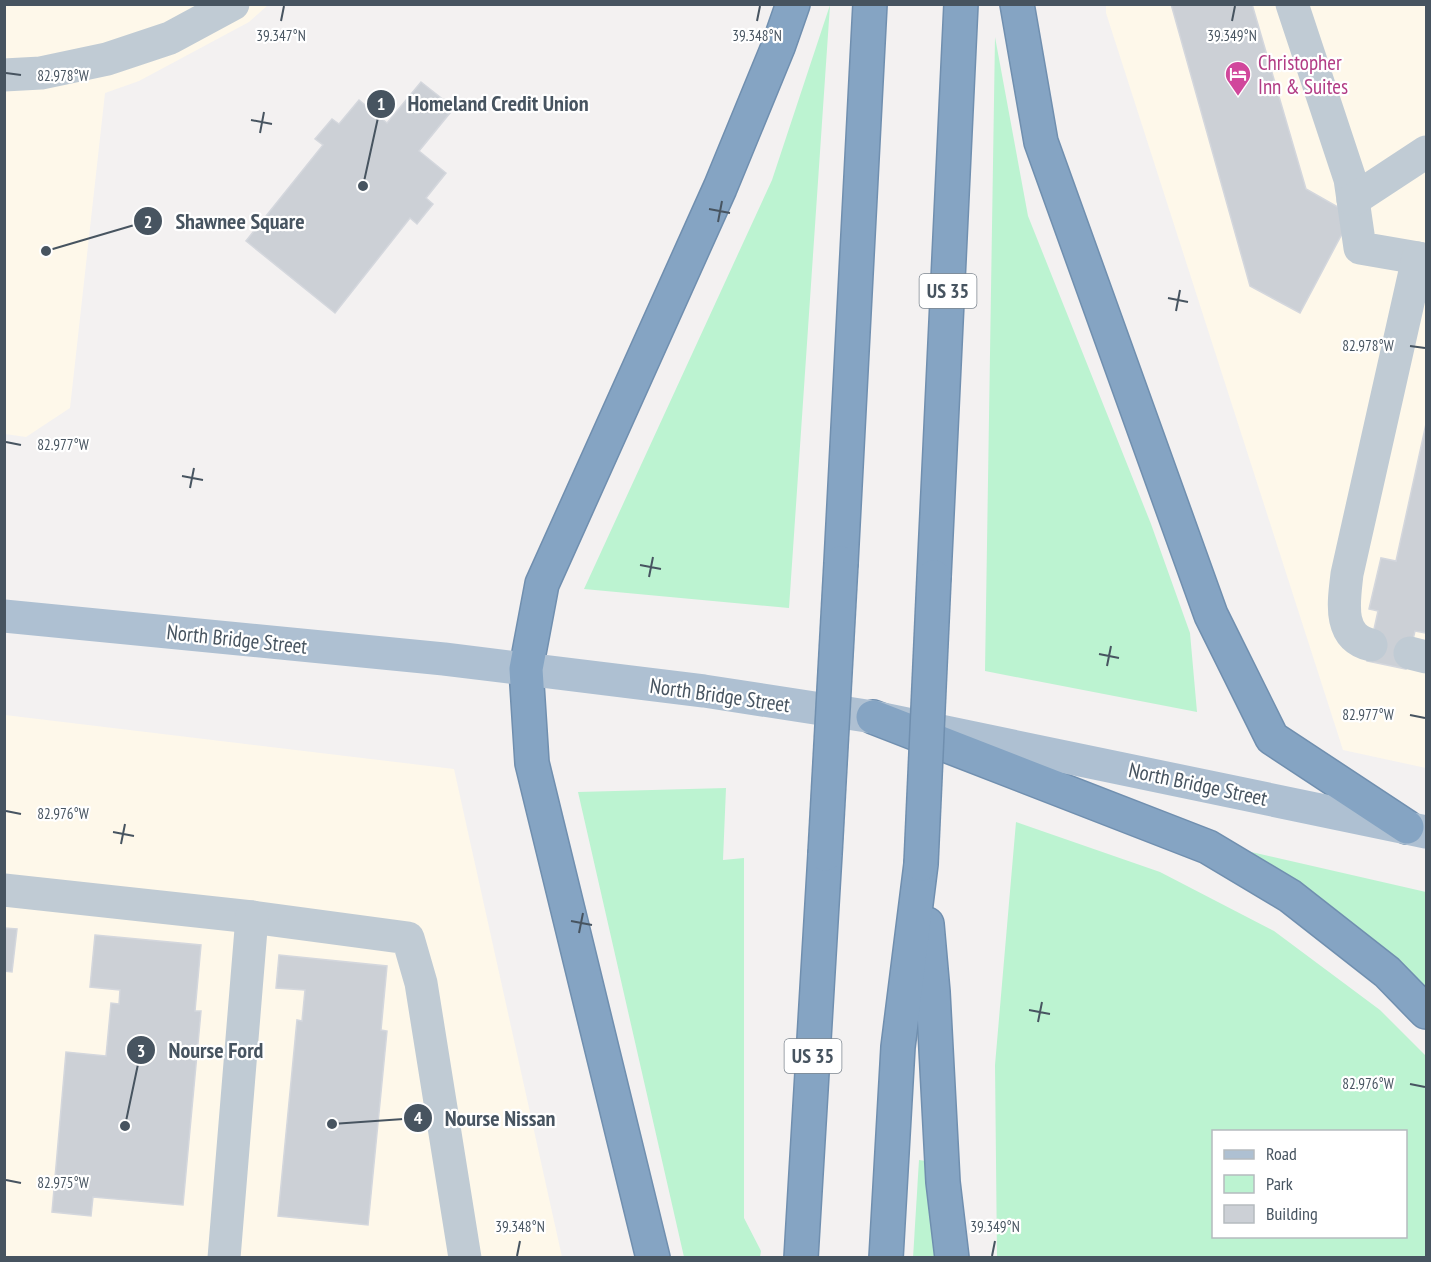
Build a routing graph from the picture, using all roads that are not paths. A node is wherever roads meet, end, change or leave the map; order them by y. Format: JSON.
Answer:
{"nodes":[{"id":1,"x":232,"y":4,"type":"edge"},
{"id":2,"x":793,"y":4,"type":"edge"},
{"id":3,"x":870,"y":4,"type":"edge"},
{"id":4,"x":962,"y":4,"type":"edge"},
{"id":5,"x":1017,"y":4,"type":"edge"},
{"id":6,"x":1292,"y":4,"type":"edge"},
{"id":7,"x":4,"y":75,"type":"edge"},
{"id":8,"x":1426,"y":152,"type":"edge"},
{"id":9,"x":1353,"y":200,"type":"junction"},
{"id":10,"x":1422,"y":259,"type":"edge"},
{"id":11,"x":4,"y":616,"type":"edge"},
{"id":12,"x":1371,"y":645,"type":"dead end"},
{"id":13,"x":526,"y":669,"type":"junction"},
{"id":14,"x":873,"y":717,"type":"junction"},
{"id":15,"x":1417,"y":829,"type":"edge"},
{"id":16,"x":921,"y":864,"type":"junction"},
{"id":17,"x":4,"y":890,"type":"edge"},
{"id":18,"x":252,"y":917,"type":"junction"},
{"id":19,"x":1426,"y":1012,"type":"edge"},
{"id":20,"x":224,"y":1257,"type":"edge"},
{"id":21,"x":465,"y":1257,"type":"edge"},
{"id":22,"x":653,"y":1257,"type":"edge"},
{"id":23,"x":801,"y":1257,"type":"edge"},
{"id":24,"x":886,"y":1257,"type":"edge"},
{"id":25,"x":952,"y":1257,"type":"edge"}],
"edges":[{"from":1,"to":7,"type":"street"},
{"from":2,"to":13,"type":"highway"},
{"from":3,"to":23,"type":"highway","number":"US 35","bridge":true},
{"from":4,"to":16,"type":"highway","number":"US 35","bridge":true},
{"from":5,"to":15,"type":"highway"},
{"from":6,"to":9,"type":"street"},
{"from":8,"to":9,"type":"street"},
{"from":9,"to":10,"type":"street"},
{"from":10,"to":12,"type":"street"},
{"from":11,"to":13,"type":"main road","name":"North Bridge Street"},
{"from":13,"to":14,"type":"main road","name":"North Bridge Street"},
{"from":13,"to":22,"type":"highway"},
{"from":14,"to":15,"type":"main road","name":"North Bridge Street"},
{"from":14,"to":19,"type":"highway"},
{"from":16,"to":24,"type":"highway","number":"US 35"},
{"from":16,"to":25,"type":"highway"},
{"from":17,"to":18,"type":"street"},
{"from":18,"to":20,"type":"street"},
{"from":18,"to":21,"type":"street"}]}
